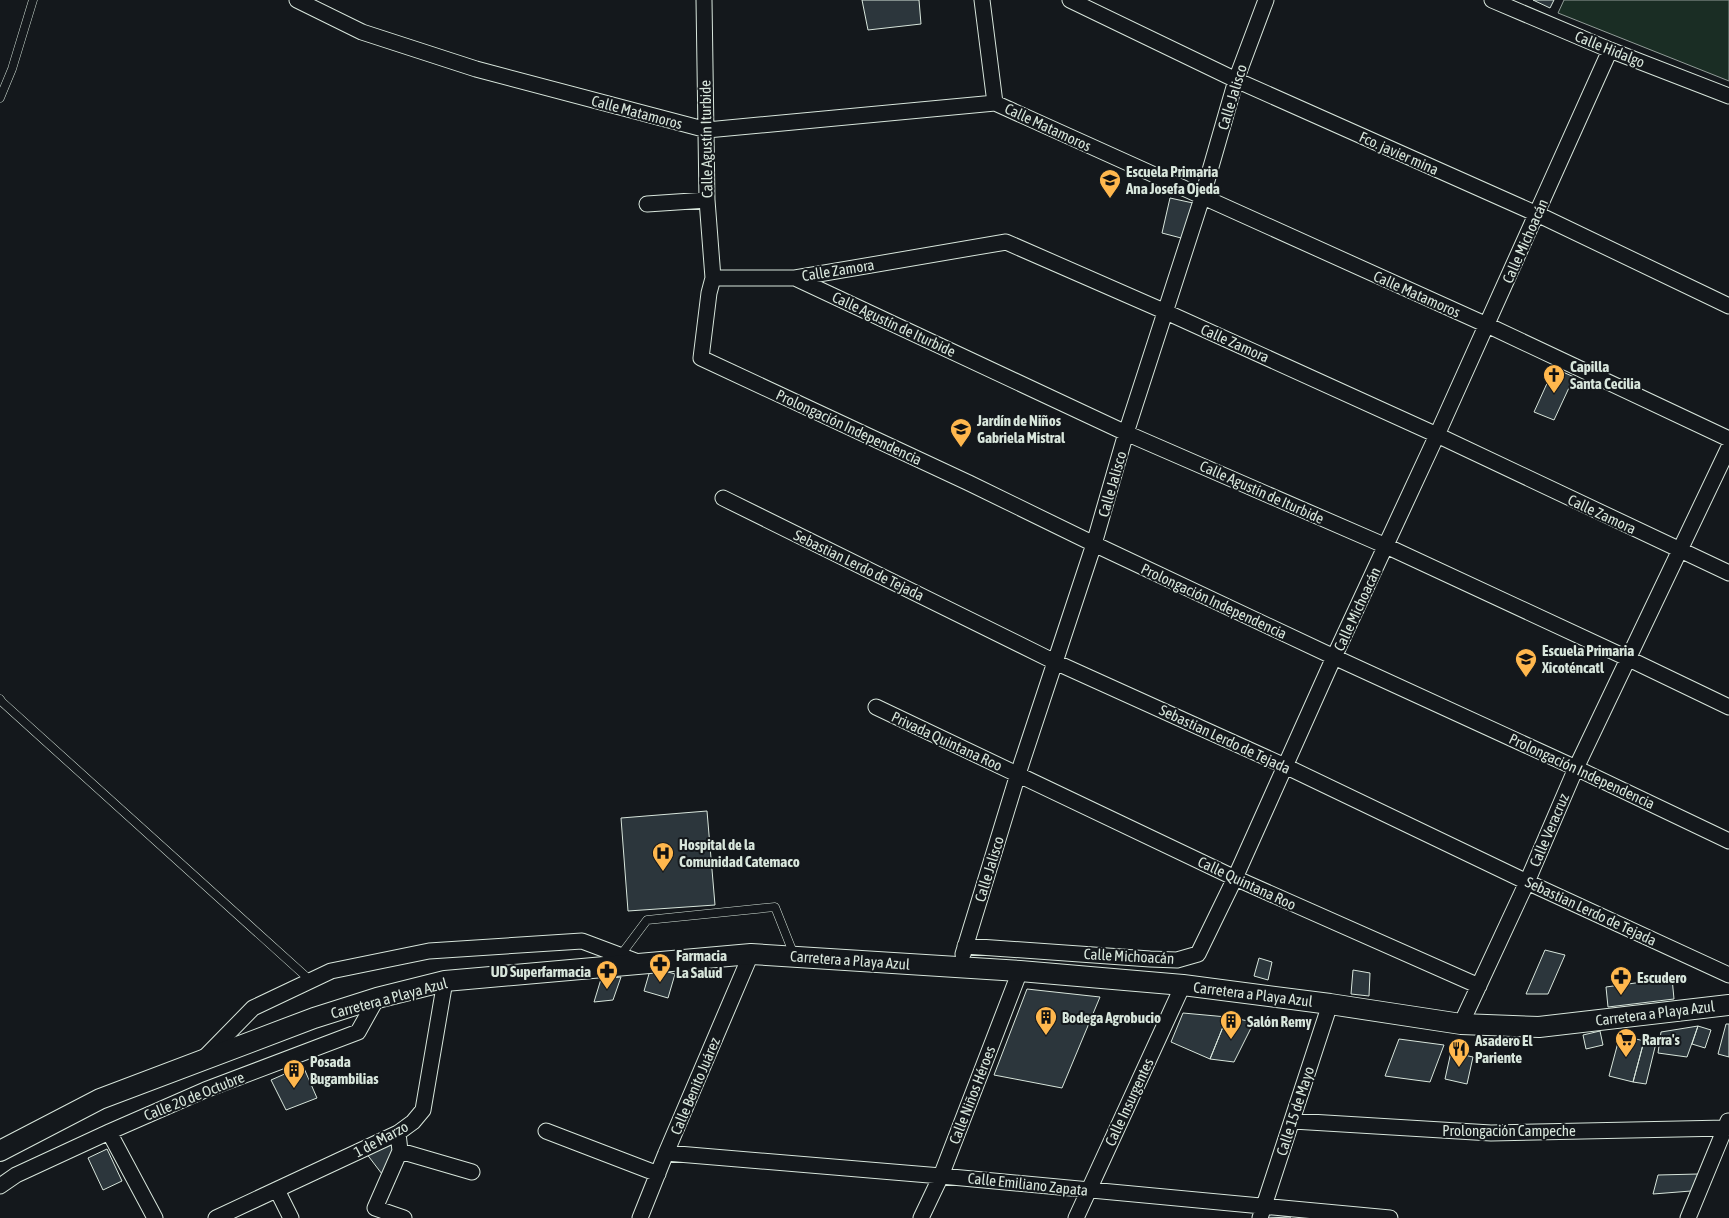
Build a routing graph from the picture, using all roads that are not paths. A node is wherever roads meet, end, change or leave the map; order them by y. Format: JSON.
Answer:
{"nodes":[{"id":1,"x":33,"y":0,"type":"edge"},
{"id":2,"x":297,"y":0,"type":"edge"},
{"id":3,"x":704,"y":0,"type":"edge"},
{"id":4,"x":982,"y":0,"type":"edge"},
{"id":5,"x":1070,"y":0,"type":"edge"},
{"id":6,"x":1266,"y":0,"type":"edge"},
{"id":7,"x":1492,"y":0,"type":"edge"},
{"id":8,"x":1610,"y":50,"type":"junction"},
{"id":9,"x":1236,"y":80,"type":"junction"},
{"id":10,"x":1729,"y":96,"type":"edge"},
{"id":11,"x":0,"y":98,"type":"edge"},
{"id":12,"x":995,"y":103,"type":"junction"},
{"id":13,"x":707,"y":130,"type":"junction"},
{"id":14,"x":1202,"y":198,"type":"junction"},
{"id":15,"x":707,"y":200,"type":"junction"},
{"id":16,"x":647,"y":204,"type":"dead end"},
{"id":17,"x":1537,"y":214,"type":"junction"},
{"id":18,"x":714,"y":278,"type":"junction"},
{"id":19,"x":795,"y":278,"type":"junction"},
{"id":20,"x":1729,"y":306,"type":"edge"},
{"id":21,"x":1166,"y":312,"type":"junction"},
{"id":22,"x":1487,"y":325,"type":"junction"},
{"id":23,"x":702,"y":358,"type":"joint"},
{"id":24,"x":1126,"y":433,"type":"junction"},
{"id":25,"x":1437,"y":436,"type":"junction"},
{"id":26,"x":1729,"y":440,"type":"edge"},
{"id":27,"x":1729,"y":447,"type":"edge"},
{"id":28,"x":723,"y":498,"type":"dead end"},
{"id":29,"x":1094,"y":544,"type":"junction"},
{"id":30,"x":1386,"y":546,"type":"junction"},
{"id":31,"x":1680,"y":550,"type":"junction"},
{"id":32,"x":1729,"y":573,"type":"edge"},
{"id":33,"x":1334,"y":658,"type":"junction"},
{"id":34,"x":1627,"y":658,"type":"junction"},
{"id":35,"x":1056,"y":662,"type":"junction"},
{"id":36,"x":0,"y":699,"type":"edge"},
{"id":37,"x":876,"y":707,"type":"dead end"},
{"id":38,"x":1729,"y":707,"type":"edge"},
{"id":39,"x":1285,"y":766,"type":"junction"},
{"id":40,"x":1576,"y":768,"type":"junction"},
{"id":41,"x":1018,"y":774,"type":"junction"},
{"id":42,"x":1729,"y":841,"type":"edge"},
{"id":43,"x":1235,"y":878,"type":"junction"},
{"id":44,"x":1527,"y":882,"type":"junction"},
{"id":45,"x":965,"y":946,"type":"junction"},
{"id":46,"x":751,"y":954,"type":"junction"},
{"id":47,"x":795,"y":957,"type":"junction"},
{"id":48,"x":618,"y":961,"type":"junction"},
{"id":49,"x":958,"y":968,"type":"junction"},
{"id":50,"x":1020,"y":972,"type":"junction"},
{"id":51,"x":1729,"y":975,"type":"edge"},
{"id":52,"x":311,"y":981,"type":"junction"},
{"id":53,"x":446,"y":981,"type":"junction"},
{"id":54,"x":1183,"y":985,"type":"junction"},
{"id":55,"x":1479,"y":986,"type":"junction"},
{"id":56,"x":377,"y":998,"type":"junction"},
{"id":57,"x":1330,"y":1004,"type":"junction"},
{"id":58,"x":1729,"y":1005,"type":"edge"},
{"id":59,"x":1461,"y":1024,"type":"junction"},
{"id":60,"x":202,"y":1060,"type":"junction"},
{"id":61,"x":1293,"y":1121,"type":"junction"},
{"id":62,"x":1727,"y":1123,"type":"edge"},
{"id":63,"x":546,"y":1131,"type":"dead end"},
{"id":64,"x":109,"y":1132,"type":"junction"},
{"id":65,"x":398,"y":1133,"type":"junction"},
{"id":66,"x":0,"y":1151,"type":"edge"},
{"id":67,"x":400,"y":1151,"type":"junction"},
{"id":68,"x":666,"y":1153,"type":"junction"},
{"id":69,"x":472,"y":1172,"type":"dead end"},
{"id":70,"x":658,"y":1174,"type":"junction"},
{"id":71,"x":941,"y":1176,"type":"junction"},
{"id":72,"x":0,"y":1186,"type":"edge"},
{"id":73,"x":277,"y":1190,"type":"junction"},
{"id":74,"x":1088,"y":1190,"type":"junction"},
{"id":75,"x":1262,"y":1212,"type":"edge"},
{"id":76,"x":155,"y":1218,"type":"edge"},
{"id":77,"x":216,"y":1218,"type":"edge"},
{"id":78,"x":291,"y":1218,"type":"edge"},
{"id":79,"x":404,"y":1218,"type":"edge"},
{"id":80,"x":640,"y":1218,"type":"edge"},
{"id":81,"x":921,"y":1218,"type":"edge"},
{"id":82,"x":1076,"y":1218,"type":"edge"},
{"id":83,"x":1390,"y":1218,"type":"edge"},
{"id":84,"x":1688,"y":1218,"type":"edge"}],
"edges":[{"from":1,"to":11,"type":"lane"},
{"from":2,"to":13,"type":"street","name":"Calle Matamoros"},
{"from":3,"to":13,"type":"street","name":"Calle Agustín Iturbide"},
{"from":4,"to":12,"type":"street"},
{"from":5,"to":9,"type":"street","name":"Fco. javier mina"},
{"from":6,"to":9,"type":"street","name":"Calle Jalisco"},
{"from":7,"to":8,"type":"street","name":"Calle Hidalgo"},
{"from":8,"to":10,"type":"street","name":"Calle Hidalgo"},
{"from":8,"to":17,"type":"street","name":"Calle Michoacán"},
{"from":9,"to":14,"type":"street","name":"Calle Jalisco"},
{"from":9,"to":17,"type":"street","name":"Fco. javier mina"},
{"from":12,"to":13,"type":"street","name":"Calle Matamoros"},
{"from":12,"to":14,"type":"street","name":"Calle Matamoros"},
{"from":13,"to":15,"type":"street","name":"Calle Agustín Iturbide"},
{"from":14,"to":21,"type":"street","name":"Calle Jalisco"},
{"from":14,"to":22,"type":"street","name":"Calle Matamoros"},
{"from":15,"to":16,"type":"street"},
{"from":15,"to":18,"type":"street","name":"Calle Agustín Iturbide"},
{"from":17,"to":20,"type":"street","name":"Fco. javier mina"},
{"from":17,"to":22,"type":"street","name":"Calle Michoacán"},
{"from":18,"to":19,"type":"street","name":"Calle Zamora"},
{"from":18,"to":23,"type":"street","name":"Calle Agustín Iturbide"},
{"from":19,"to":21,"type":"street","name":"Calle Zamora"},
{"from":19,"to":24,"type":"street","name":"Calle Agustín de Iturbide"},
{"from":21,"to":24,"type":"street","name":"Calle Jalisco"},
{"from":21,"to":25,"type":"street","name":"Calle Zamora"},
{"from":22,"to":25,"type":"street","name":"Calle Michoacán"},
{"from":22,"to":26,"type":"street","name":"Calle Matamoros"},
{"from":23,"to":29,"type":"street","name":"Prolongación Independencia"},
{"from":24,"to":29,"type":"street","name":"Calle Jalisco"},
{"from":24,"to":30,"type":"street","name":"Calle Agustín de Iturbide"},
{"from":25,"to":30,"type":"street","name":"Calle Michoacán"},
{"from":25,"to":31,"type":"street","name":"Calle Zamora"},
{"from":27,"to":31,"type":"street","name":"Calle Veracruz"},
{"from":28,"to":35,"type":"street","name":"Sebastian Lerdo de Tejada"},
{"from":29,"to":33,"type":"street","name":"Prolongación Independencia"},
{"from":29,"to":35,"type":"street","name":"Calle Jalisco"},
{"from":30,"to":33,"type":"street","name":"Calle Michoacán"},
{"from":30,"to":34,"type":"street","name":"Calle Agustín de Iturbide"},
{"from":31,"to":32,"type":"street","name":"Calle Zamora"},
{"from":31,"to":34,"type":"street","name":"Calle Veracruz"},
{"from":33,"to":39,"type":"street","name":"Calle Michoacán"},
{"from":33,"to":40,"type":"street","name":"Prolongación Independencia"},
{"from":34,"to":38,"type":"street","name":"Calle Agustín de Iturbide"},
{"from":34,"to":40,"type":"street","name":"Calle Veracruz"},
{"from":35,"to":39,"type":"street","name":"Sebastian Lerdo de Tejada"},
{"from":35,"to":41,"type":"street","name":"Calle Jalisco"},
{"from":36,"to":52,"type":"lane"},
{"from":37,"to":41,"type":"street","name":"Privada Quintana Roo"},
{"from":39,"to":43,"type":"street","name":"Calle Michoacán"},
{"from":39,"to":44,"type":"street","name":"Sebastian Lerdo de Tejada"},
{"from":40,"to":42,"type":"street","name":"Prolongación Independencia"},
{"from":40,"to":44,"type":"street","name":"Calle Veracruz"},
{"from":41,"to":43,"type":"street","name":"Calle Quintana Roo"},
{"from":41,"to":45,"type":"street","name":"Calle Jalisco"},
{"from":43,"to":45,"type":"street","name":"Calle Michoacán"},
{"from":43,"to":55,"type":"street","name":"Calle Quintana Roo"},
{"from":44,"to":51,"type":"street","name":"Sebastian Lerdo de Tejada"},
{"from":44,"to":55,"type":"street","name":"Calle Veracruz"},
{"from":45,"to":49,"type":"street","name":"Calle Jalisco"},
{"from":46,"to":47,"type":"main road","name":"Carretera a Playa Azul"},
{"from":46,"to":48,"type":"main road","name":"Carretera a Playa Azul"},
{"from":46,"to":68,"type":"street","name":"Calle Benito Juárez"},
{"from":47,"to":48,"type":"lane"},
{"from":47,"to":49,"type":"main road","name":"Carretera a Playa Azul"},
{"from":48,"to":52,"type":"street"},
{"from":48,"to":53,"type":"main road","name":"Carretera a Playa Azul"},
{"from":49,"to":50,"type":"main road","name":"Carretera a Playa Azul"},
{"from":50,"to":54,"type":"main road","name":"Carretera a Playa Azul"},
{"from":50,"to":71,"type":"street","name":"Calle Niños Héroes"},
{"from":52,"to":60,"type":"street"},
{"from":53,"to":56,"type":"main road","name":"Carretera a Playa Azul"},
{"from":53,"to":65,"type":"street","name":"1 de Marzo"},
{"from":54,"to":57,"type":"main road","name":"Carretera a Playa Azul"},
{"from":54,"to":74,"type":"street","name":"Calle Insurgentes"},
{"from":55,"to":59,"type":"street","name":"Calle Veracruz"},
{"from":56,"to":60,"type":"main road","name":"Carretera a Playa Azul"},
{"from":56,"to":64,"type":"street","name":"Calle 20 de Octubre"},
{"from":57,"to":59,"type":"main road","name":"Carretera a Playa Azul"},
{"from":57,"to":61,"type":"street","name":"Calle 15 de Mayo"},
{"from":58,"to":59,"type":"main road","name":"Carretera a Playa Azul"},
{"from":60,"to":66,"type":"main road","name":"Carretera a Playa Azul"},
{"from":61,"to":62,"type":"street","name":"Prolongación Campeche"},
{"from":61,"to":75,"type":"street","name":"Calle 15 de Mayo"},
{"from":62,"to":84,"type":"street"},
{"from":63,"to":70,"type":"street"},
{"from":64,"to":72,"type":"street","name":"Calle 20 de Octubre"},
{"from":64,"to":76,"type":"street"},
{"from":65,"to":67,"type":"street"},
{"from":65,"to":73,"type":"street","name":"1 de Marzo"},
{"from":67,"to":69,"type":"street"},
{"from":67,"to":79,"type":"street"},
{"from":68,"to":70,"type":"street","name":"Calle Benito Juárez"},
{"from":68,"to":71,"type":"street","name":"Calle Emiliano Zapata"},
{"from":70,"to":80,"type":"street","name":"Calle Benito Juárez"},
{"from":71,"to":74,"type":"street","name":"Calle Emiliano Zapata"},
{"from":71,"to":81,"type":"street","name":"Calle Niños Héroes"},
{"from":73,"to":77,"type":"street","name":"1 de Marzo"},
{"from":73,"to":78,"type":"street"},
{"from":74,"to":75,"type":"street","name":"Calle Emiliano Zapata"},
{"from":74,"to":82,"type":"street","name":"Calle Insurgentes"},
{"from":75,"to":83,"type":"street","name":"Calle Emiliano Zapata"}]}
